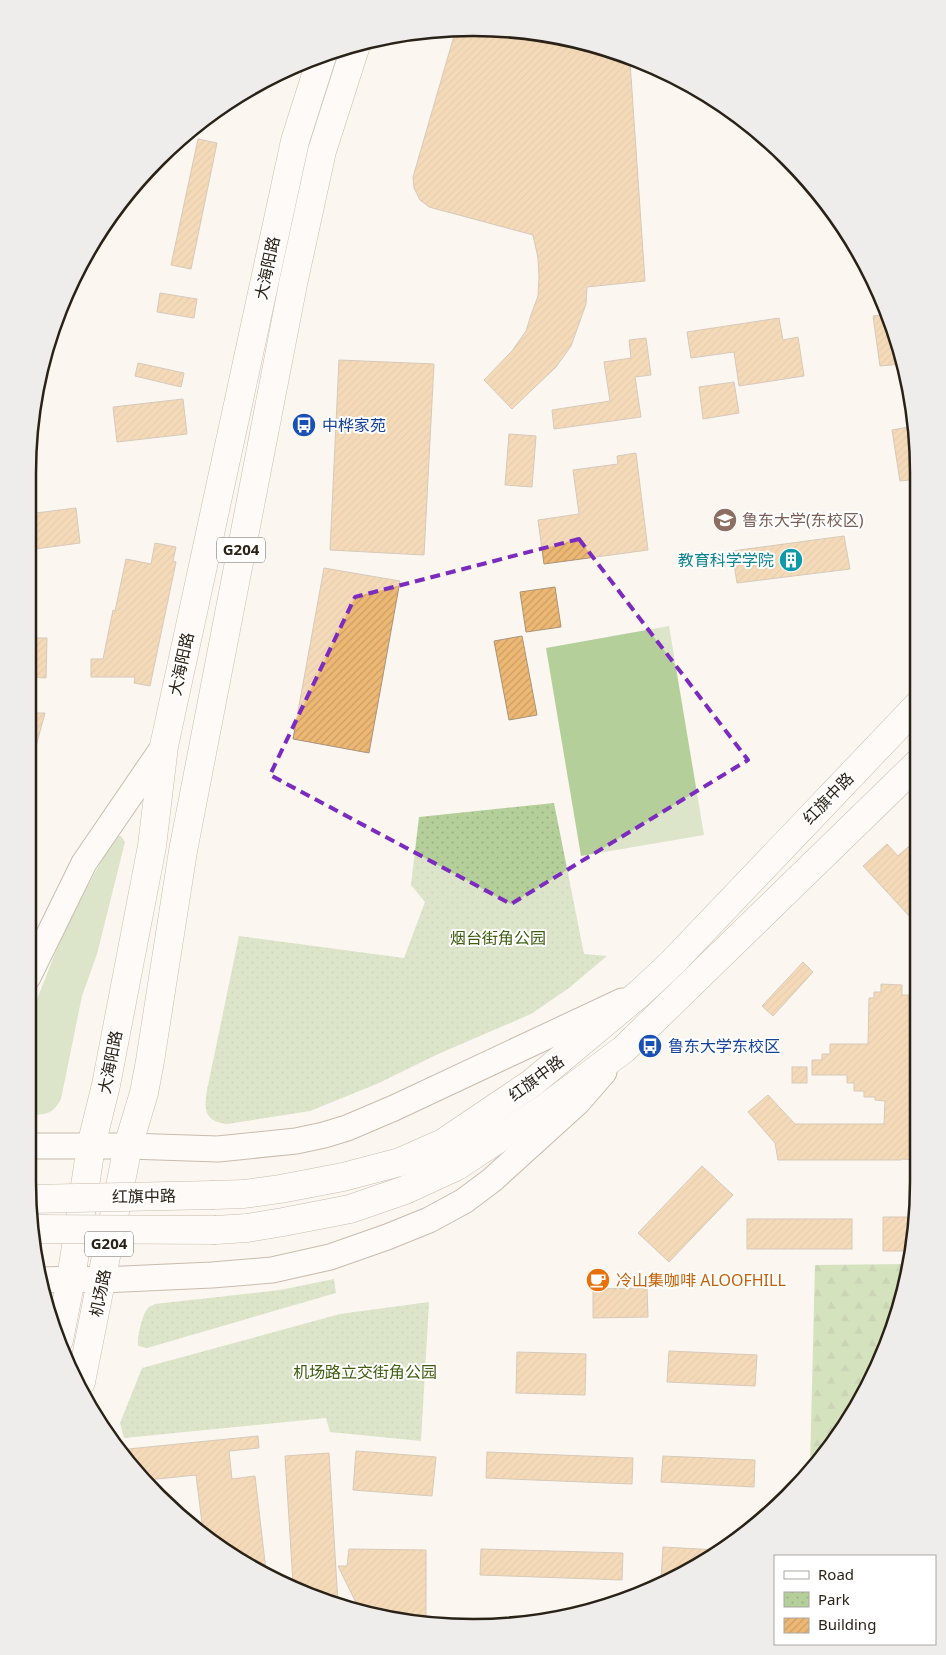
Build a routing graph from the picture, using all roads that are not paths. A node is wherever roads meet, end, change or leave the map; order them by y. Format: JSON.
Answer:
{"nodes":[{"id":1,"x":353,"y":53,"type":"edge"},
{"id":2,"x":319,"y":64,"type":"edge"},
{"id":3,"x":910,"y":713,"type":"edge"},
{"id":4,"x":164,"y":746,"type":"junction"},
{"id":5,"x":910,"y":771,"type":"edge"},
{"id":6,"x":36,"y":961,"type":"edge"},
{"id":7,"x":640,"y":993,"type":"junction"},
{"id":8,"x":624,"y":1049,"type":"junction"},
{"id":9,"x":36,"y":1146,"type":"edge"},
{"id":10,"x":91,"y":1146,"type":"junction"},
{"id":11,"x":128,"y":1146,"type":"junction"},
{"id":12,"x":37,"y":1199,"type":"edge"},
{"id":13,"x":39,"y":1229,"type":"edge"},
{"id":14,"x":71,"y":1279,"type":"junction"},
{"id":15,"x":48,"y":1280,"type":"edge"},
{"id":16,"x":102,"y":1280,"type":"junction"},
{"id":17,"x":61,"y":1328,"type":"edge"},
{"id":18,"x":86,"y":1363,"type":"edge"}],
"edges":[{"from":1,"to":11,"type":"main road","name":"大海阳路","number":"G204"},
{"from":2,"to":4,"type":"main road","name":"大海阳路","number":"G204"},
{"from":3,"to":7,"type":"main road","name":"红旗中路"},
{"from":4,"to":6,"type":"main road"},
{"from":4,"to":10,"type":"main road","name":"大海阳路","number":"G204"},
{"from":5,"to":8,"type":"main road","name":"红旗中路"},
{"from":7,"to":11,"type":"main road"},
{"from":7,"to":12,"type":"main road","name":"红旗中路","bridge":true},
{"from":8,"to":13,"type":"main road","name":"红旗中路","bridge":true},
{"from":8,"to":16,"type":"main road"},
{"from":9,"to":10,"type":"main road"},
{"from":10,"to":11,"type":"main road"},
{"from":10,"to":14,"type":"main road","name":"大海阳路","number":"G204"},
{"from":11,"to":16,"type":"main road","name":"机场路","number":"G204"},
{"from":14,"to":15,"type":"main road"},
{"from":14,"to":16,"type":"main road"},
{"from":14,"to":17,"type":"main road","name":"机场路","number":"G204"},
{"from":16,"to":18,"type":"main road","name":"机场路","number":"G204"}]}
